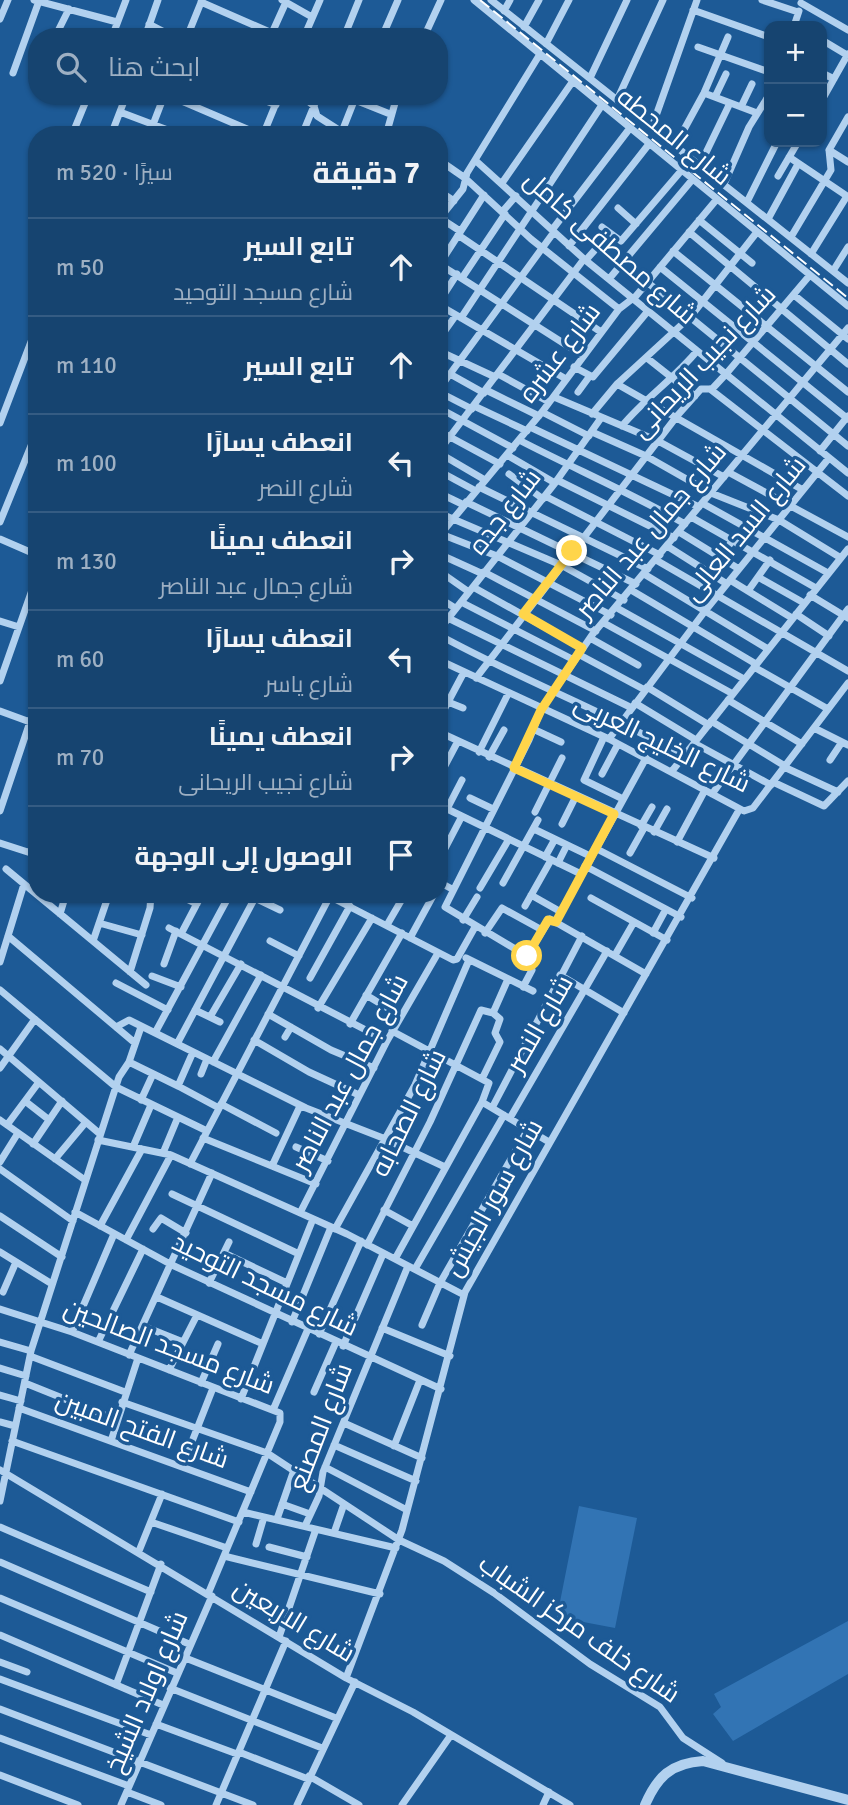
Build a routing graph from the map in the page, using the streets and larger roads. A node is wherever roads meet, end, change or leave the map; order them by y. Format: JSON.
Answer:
{"nodes":[{"id":1,"x":8,"y":0,"type":"edge"},
{"id":2,"x":126,"y":0,"type":"edge"},
{"id":3,"x":148,"y":0,"type":"edge"},
{"id":4,"x":320,"y":0,"type":"edge"},
{"id":5,"x":359,"y":0,"type":"edge"},
{"id":6,"x":398,"y":0,"type":"edge"},
{"id":7,"x":441,"y":0,"type":"edge"},
{"id":8,"x":474,"y":0,"type":"edge"},
{"id":9,"x":491,"y":0,"type":"edge"},
{"id":10,"x":510,"y":0,"type":"edge"},
{"id":11,"x":539,"y":0,"type":"edge"},
{"id":12,"x":569,"y":0,"type":"edge"},
{"id":13,"x":627,"y":0,"type":"edge"},
{"id":14,"x":663,"y":0,"type":"edge"},
{"id":15,"x":697,"y":0,"type":"edge"},
{"id":16,"x":762,"y":0,"type":"edge"},
{"id":17,"x":36,"y":1,"type":"edge"},
{"id":18,"x":158,"y":1,"type":"edge"},
{"id":19,"x":201,"y":1,"type":"edge"},
{"id":20,"x":284,"y":1,"type":"edge"},
{"id":21,"x":802,"y":1,"type":"edge"},
{"id":22,"x":69,"y":9,"type":"junction"},
{"id":23,"x":693,"y":10,"type":"junction"},
{"id":24,"x":504,"y":11,"type":"junction"},
{"id":25,"x":798,"y":12,"type":"junction"},
{"id":26,"x":313,"y":17,"type":"junction"},
{"id":27,"x":0,"y":19,"type":"edge"},
{"id":28,"x":796,"y":21,"type":"edge"},
{"id":29,"x":117,"y":22,"type":"junction"},
{"id":30,"x":149,"y":24,"type":"junction"},
{"id":31,"x":524,"y":26,"type":"junction"},
{"id":32,"x":60,"y":28,"type":"edge"},
{"id":33,"x":115,"y":28,"type":"edge"},
{"id":34,"x":148,"y":28,"type":"edge"},
{"id":35,"x":157,"y":28,"type":"edge"},
{"id":36,"x":191,"y":28,"type":"edge"},
{"id":37,"x":261,"y":28,"type":"edge"},
{"id":38,"x":274,"y":28,"type":"edge"},
{"id":39,"x":308,"y":28,"type":"edge"},
{"id":40,"x":348,"y":28,"type":"edge"},
{"id":41,"x":386,"y":28,"type":"edge"},
{"id":42,"x":428,"y":28,"type":"edge"},
{"id":43,"x":848,"y":30,"type":"edge"},
{"id":44,"x":764,"y":35,"type":"edge"},
{"id":45,"x":728,"y":37,"type":"dead end"},
{"id":46,"x":827,"y":43,"type":"edge"},
{"id":47,"x":546,"y":44,"type":"junction"},
{"id":48,"x":698,"y":47,"type":"dead end"},
{"id":49,"x":540,"y":54,"type":"junction"},
{"id":50,"x":721,"y":55,"type":"junction"},
{"id":51,"x":848,"y":55,"type":"edge"},
{"id":52,"x":764,"y":70,"type":"edge"},
{"id":53,"x":13,"y":74,"type":"dead end"},
{"id":54,"x":726,"y":74,"type":"dead end"},
{"id":55,"x":827,"y":76,"type":"edge"},
{"id":56,"x":590,"y":78,"type":"junction"},
{"id":57,"x":834,"y":79,"type":"junction"},
{"id":58,"x":573,"y":81,"type":"junction"},
{"id":59,"x":752,"y":84,"type":"dead end"},
{"id":60,"x":827,"y":91,"type":"edge"},
{"id":61,"x":704,"y":93,"type":"junction"},
{"id":62,"x":715,"y":97,"type":"junction"},
{"id":63,"x":617,"y":100,"type":"junction"},
{"id":64,"x":730,"y":103,"type":"junction"},
{"id":65,"x":84,"y":105,"type":"edge"},
{"id":66,"x":123,"y":105,"type":"edge"},
{"id":67,"x":160,"y":105,"type":"edge"},
{"id":68,"x":191,"y":105,"type":"edge"},
{"id":69,"x":276,"y":105,"type":"edge"},
{"id":70,"x":353,"y":105,"type":"edge"},
{"id":71,"x":371,"y":105,"type":"edge"},
{"id":72,"x":394,"y":105,"type":"edge"},
{"id":73,"x":602,"y":105,"type":"junction"},
{"id":74,"x":314,"y":106,"type":"joint"},
{"id":75,"x":741,"y":107,"type":"junction"},
{"id":76,"x":764,"y":108,"type":"edge"},
{"id":77,"x":120,"y":112,"type":"junction"},
{"id":78,"x":757,"y":113,"type":"junction"},
{"id":79,"x":390,"y":114,"type":"junction"},
{"id":80,"x":153,"y":123,"type":"junction"},
{"id":81,"x":847,"y":123,"type":"edge"},
{"id":82,"x":76,"y":126,"type":"edge"},
{"id":83,"x":115,"y":126,"type":"edge"},
{"id":84,"x":152,"y":126,"type":"edge"},
{"id":85,"x":160,"y":126,"type":"edge"},
{"id":86,"x":241,"y":126,"type":"edge"},
{"id":87,"x":266,"y":126,"type":"edge"},
{"id":88,"x":306,"y":126,"type":"edge"},
{"id":89,"x":331,"y":126,"type":"edge"},
{"id":90,"x":344,"y":126,"type":"edge"},
{"id":91,"x":388,"y":126,"type":"edge"},
{"id":92,"x":652,"y":127,"type":"junction"},
{"id":93,"x":630,"y":128,"type":"junction"},
{"id":94,"x":649,"y":144,"type":"junction"},
{"id":95,"x":676,"y":146,"type":"junction"},
{"id":96,"x":774,"y":147,"type":"edge"},
{"id":97,"x":795,"y":147,"type":"edge"},
{"id":98,"x":829,"y":149,"type":"junction"},
{"id":99,"x":789,"y":157,"type":"junction"},
{"id":100,"x":475,"y":160,"type":"junction"},
{"id":101,"x":848,"y":162,"type":"edge"},
{"id":102,"x":798,"y":164,"type":"junction"},
{"id":103,"x":700,"y":165,"type":"junction"},
{"id":104,"x":448,"y":166,"type":"edge"},
{"id":105,"x":681,"y":170,"type":"junction"},
{"id":106,"x":778,"y":176,"type":"dead end"},
{"id":107,"x":465,"y":178,"type":"junction"},
{"id":108,"x":692,"y":180,"type":"junction"},
{"id":109,"x":824,"y":181,"type":"junction"},
{"id":110,"x":502,"y":183,"type":"junction"},
{"id":111,"x":724,"y":184,"type":"junction"},
{"id":112,"x":484,"y":195,"type":"junction"},
{"id":113,"x":516,"y":196,"type":"junction"},
{"id":114,"x":448,"y":197,"type":"edge"},
{"id":115,"x":717,"y":200,"type":"junction"},
{"id":116,"x":454,"y":201,"type":"junction"},
{"id":117,"x":747,"y":202,"type":"junction"},
{"id":118,"x":618,"y":208,"type":"dead end"},
{"id":119,"x":448,"y":209,"type":"edge"},
{"id":120,"x":534,"y":212,"type":"junction"},
{"id":121,"x":504,"y":213,"type":"junction"},
{"id":122,"x":768,"y":219,"type":"junction"},
{"id":123,"x":699,"y":220,"type":"junction"},
{"id":124,"x":636,"y":224,"type":"junction"},
{"id":125,"x":448,"y":225,"type":"edge"},
{"id":126,"x":601,"y":226,"type":"dead end"},
{"id":127,"x":521,"y":229,"type":"junction"},
{"id":128,"x":553,"y":231,"type":"junction"},
{"id":129,"x":689,"y":232,"type":"junction"},
{"id":130,"x":757,"y":232,"type":"junction"},
{"id":131,"x":459,"y":233,"type":"junction"},
{"id":132,"x":610,"y":233,"type":"junction"},
{"id":133,"x":791,"y":237,"type":"junction"},
{"id":134,"x":569,"y":246,"type":"junction"},
{"id":135,"x":541,"y":247,"type":"junction"},
{"id":136,"x":848,"y":247,"type":"edge"},
{"id":137,"x":448,"y":250,"type":"edge"},
{"id":138,"x":479,"y":250,"type":"junction"},
{"id":139,"x":673,"y":251,"type":"junction"},
{"id":140,"x":740,"y":254,"type":"junction"},
{"id":141,"x":811,"y":254,"type":"junction"},
{"id":142,"x":585,"y":260,"type":"junction"},
{"id":143,"x":498,"y":263,"type":"junction"},
{"id":144,"x":752,"y":263,"type":"dead end"},
{"id":145,"x":660,"y":267,"type":"junction"},
{"id":146,"x":729,"y":267,"type":"junction"},
{"id":147,"x":448,"y":269,"type":"edge"},
{"id":148,"x":833,"y":271,"type":"junction"},
{"id":149,"x":572,"y":274,"type":"junction"},
{"id":150,"x":810,"y":275,"type":"junction"},
{"id":151,"x":459,"y":276,"type":"junction"},
{"id":152,"x":519,"y":277,"type":"junction"},
{"id":153,"x":609,"y":279,"type":"junction"},
{"id":154,"x":647,"y":282,"type":"junction"},
{"id":155,"x":848,"y":283,"type":"edge"},
{"id":156,"x":716,"y":286,"type":"junction"},
{"id":157,"x":480,"y":289,"type":"junction"},
{"id":158,"x":448,"y":291,"type":"edge"},
{"id":159,"x":794,"y":295,"type":"junction"},
{"id":160,"x":632,"y":299,"type":"junction"},
{"id":161,"x":553,"y":300,"type":"junction"},
{"id":162,"x":703,"y":302,"type":"junction"},
{"id":163,"x":500,"y":303,"type":"junction"},
{"id":164,"x":848,"y":306,"type":"edge"},
{"id":165,"x":448,"y":309,"type":"edge"},
{"id":166,"x":619,"y":309,"type":"junction"},
{"id":167,"x":782,"y":310,"type":"junction"},
{"id":168,"x":648,"y":311,"type":"junction"},
{"id":169,"x":458,"y":316,"type":"junction"},
{"id":170,"x":690,"y":317,"type":"junction"},
{"id":171,"x":534,"y":325,"type":"junction"},
{"id":172,"x":768,"y":327,"type":"junction"},
{"id":173,"x":448,"y":328,"type":"edge"},
{"id":174,"x":482,"y":331,"type":"junction"},
{"id":175,"x":601,"y":332,"type":"junction"},
{"id":176,"x":673,"y":332,"type":"junction"},
{"id":177,"x":846,"y":334,"type":"edge"},
{"id":178,"x":754,"y":343,"type":"junction"},
{"id":179,"x":28,"y":350,"type":"edge"},
{"id":180,"x":515,"y":350,"type":"junction"},
{"id":181,"x":830,"y":350,"type":"junction"},
{"id":182,"x":697,"y":351,"type":"junction"},
{"id":183,"x":448,"y":355,"type":"edge"},
{"id":184,"x":582,"y":355,"type":"junction"},
{"id":185,"x":647,"y":358,"type":"junction"},
{"id":186,"x":741,"y":359,"type":"junction"},
{"id":187,"x":461,"y":360,"type":"junction"},
{"id":188,"x":848,"y":364,"type":"edge"},
{"id":189,"x":816,"y":366,"type":"junction"},
{"id":190,"x":574,"y":367,"type":"junction"},
{"id":191,"x":450,"y":374,"type":"junction"},
{"id":192,"x":726,"y":374,"type":"junction"},
{"id":193,"x":497,"y":376,"type":"junction"},
{"id":194,"x":448,"y":377,"type":"edge"},
{"id":195,"x":589,"y":377,"type":"junction"},
{"id":196,"x":566,"y":379,"type":"junction"},
{"id":197,"x":673,"y":379,"type":"junction"},
{"id":198,"x":803,"y":383,"type":"junction"},
{"id":199,"x":617,"y":384,"type":"junction"},
{"id":200,"x":710,"y":389,"type":"junction"},
{"id":201,"x":485,"y":392,"type":"junction"},
{"id":202,"x":578,"y":392,"type":"dead end"},
{"id":203,"x":848,"y":392,"type":"edge"},
{"id":204,"x":448,"y":395,"type":"edge"},
{"id":205,"x":695,"y":397,"type":"junction"},
{"id":206,"x":789,"y":398,"type":"junction"},
{"id":207,"x":552,"y":399,"type":"junction"},
{"id":208,"x":646,"y":399,"type":"junction"},
{"id":209,"x":473,"y":408,"type":"junction"},
{"id":210,"x":448,"y":413,"type":"edge"},
{"id":211,"x":540,"y":414,"type":"junction"},
{"id":212,"x":592,"y":414,"type":"junction"},
{"id":213,"x":776,"y":415,"type":"junction"},
{"id":214,"x":677,"y":416,"type":"junction"},
{"id":215,"x":601,"y":418,"type":"junction"},
{"id":216,"x":847,"y":418,"type":"edge"},
{"id":217,"x":463,"y":421,"type":"junction"},
{"id":218,"x":0,"y":423,"type":"edge"},
{"id":219,"x":622,"y":426,"type":"junction"},
{"id":220,"x":528,"y":429,"type":"junction"},
{"id":221,"x":763,"y":430,"type":"junction"},
{"id":222,"x":590,"y":434,"type":"junction"},
{"id":223,"x":833,"y":434,"type":"junction"},
{"id":224,"x":448,"y":436,"type":"edge"},
{"id":225,"x":451,"y":437,"type":"junction"},
{"id":226,"x":519,"y":440,"type":"junction"},
{"id":227,"x":448,"y":441,"type":"edge"},
{"id":228,"x":658,"y":441,"type":"junction"},
{"id":229,"x":848,"y":446,"type":"edge"},
{"id":230,"x":579,"y":450,"type":"junction"},
{"id":231,"x":510,"y":451,"type":"junction"},
{"id":232,"x":820,"y":451,"type":"junction"},
{"id":233,"x":28,"y":453,"type":"edge"},
{"id":234,"x":743,"y":453,"type":"junction"},
{"id":235,"x":646,"y":456,"type":"junction"},
{"id":236,"x":829,"y":458,"type":"junction"},
{"id":237,"x":448,"y":459,"type":"edge"},
{"id":238,"x":500,"y":464,"type":"junction"},
{"id":239,"x":568,"y":465,"type":"junction"},
{"id":240,"x":817,"y":472,"type":"junction"},
{"id":241,"x":848,"y":473,"type":"edge"},
{"id":242,"x":448,"y":474,"type":"edge"},
{"id":243,"x":509,"y":474,"type":"dead end"},
{"id":244,"x":632,"y":474,"type":"junction"},
{"id":245,"x":726,"y":475,"type":"junction"},
{"id":246,"x":556,"y":482,"type":"junction"},
{"id":247,"x":480,"y":486,"type":"junction"},
{"id":248,"x":621,"y":487,"type":"junction"},
{"id":249,"x":803,"y":490,"type":"junction"},
{"id":250,"x":711,"y":493,"type":"junction"},
{"id":251,"x":448,"y":496,"type":"edge"},
{"id":252,"x":848,"y":496,"type":"edge"},
{"id":253,"x":544,"y":497,"type":"junction"},
{"id":254,"x":465,"y":503,"type":"junction"},
{"id":255,"x":791,"y":504,"type":"junction"},
{"id":256,"x":608,"y":505,"type":"junction"},
{"id":257,"x":701,"y":505,"type":"junction"},
{"id":258,"x":532,"y":512,"type":"junction"},
{"id":259,"x":448,"y":517,"type":"edge"},
{"id":260,"x":691,"y":517,"type":"junction"},
{"id":261,"x":453,"y":519,"type":"junction"},
{"id":262,"x":779,"y":520,"type":"junction"},
{"id":263,"x":595,"y":521,"type":"junction"},
{"id":264,"x":0,"y":522,"type":"edge"},
{"id":265,"x":685,"y":524,"type":"junction"},
{"id":266,"x":448,"y":525,"type":"edge"},
{"id":267,"x":520,"y":527,"type":"junction"},
{"id":268,"x":676,"y":535,"type":"junction"},
{"id":269,"x":583,"y":536,"type":"junction"},
{"id":270,"x":766,"y":536,"type":"junction"},
{"id":271,"x":848,"y":537,"type":"edge"},
{"id":272,"x":448,"y":538,"type":"edge"},
{"id":273,"x":0,"y":540,"type":"edge"},
{"id":274,"x":733,"y":540,"type":"junction"},
{"id":275,"x":508,"y":541,"type":"junction"},
{"id":276,"x":667,"y":546,"type":"junction"},
{"id":277,"x":848,"y":549,"type":"edge"},
{"id":278,"x":28,"y":551,"type":"edge"},
{"id":279,"x":572,"y":551,"type":"junction"},
{"id":280,"x":754,"y":551,"type":"junction"},
{"id":281,"x":497,"y":556,"type":"junction"},
{"id":282,"x":720,"y":556,"type":"junction"},
{"id":283,"x":658,"y":557,"type":"junction"},
{"id":284,"x":448,"y":558,"type":"edge"},
{"id":285,"x":841,"y":558,"type":"junction"},
{"id":286,"x":769,"y":560,"type":"junction"},
{"id":287,"x":561,"y":565,"type":"junction"},
{"id":288,"x":739,"y":569,"type":"junction"},
{"id":289,"x":646,"y":572,"type":"junction"},
{"id":290,"x":709,"y":572,"type":"junction"},
{"id":291,"x":484,"y":573,"type":"junction"},
{"id":292,"x":828,"y":573,"type":"junction"},
{"id":293,"x":448,"y":576,"type":"edge"},
{"id":294,"x":758,"y":577,"type":"junction"},
{"id":295,"x":548,"y":581,"type":"junction"},
{"id":296,"x":728,"y":582,"type":"junction"},
{"id":297,"x":633,"y":587,"type":"junction"},
{"id":298,"x":816,"y":588,"type":"junction"},
{"id":299,"x":471,"y":589,"type":"junction"},
{"id":300,"x":748,"y":591,"type":"junction"},
{"id":301,"x":810,"y":595,"type":"junction"},
{"id":302,"x":717,"y":596,"type":"junction"},
{"id":303,"x":536,"y":597,"type":"junction"},
{"id":304,"x":624,"y":600,"type":"junction"},
{"id":305,"x":448,"y":601,"type":"edge"},
{"id":306,"x":28,"y":602,"type":"edge"},
{"id":307,"x":804,"y":603,"type":"junction"},
{"id":308,"x":458,"y":605,"type":"junction"},
{"id":309,"x":617,"y":608,"type":"junction"},
{"id":310,"x":705,"y":611,"type":"junction"},
{"id":311,"x":523,"y":614,"type":"junction"},
{"id":312,"x":611,"y":615,"type":"junction"},
{"id":313,"x":846,"y":615,"type":"edge"},
{"id":314,"x":794,"y":616,"type":"junction"},
{"id":315,"x":448,"y":618,"type":"edge"},
{"id":316,"x":0,"y":621,"type":"edge"},
{"id":317,"x":604,"y":623,"type":"junction"},
{"id":318,"x":19,"y":627,"type":"junction"},
{"id":319,"x":448,"y":627,"type":"edge"},
{"id":320,"x":693,"y":627,"type":"junction"},
{"id":321,"x":512,"y":629,"type":"junction"},
{"id":322,"x":448,"y":630,"type":"edge"},
{"id":323,"x":596,"y":631,"type":"junction"},
{"id":324,"x":780,"y":634,"type":"junction"},
{"id":325,"x":829,"y":636,"type":"junction"},
{"id":326,"x":590,"y":638,"type":"junction"},
{"id":327,"x":682,"y":642,"type":"junction"},
{"id":328,"x":499,"y":645,"type":"junction"},
{"id":329,"x":768,"y":649,"type":"junction"},
{"id":330,"x":578,"y":654,"type":"junction"},
{"id":331,"x":816,"y":655,"type":"junction"},
{"id":332,"x":670,"y":657,"type":"junction"},
{"id":333,"x":487,"y":662,"type":"junction"},
{"id":334,"x":448,"y":664,"type":"edge"},
{"id":335,"x":638,"y":665,"type":"dead end"},
{"id":336,"x":755,"y":665,"type":"junction"},
{"id":337,"x":848,"y":671,"type":"edge"},
{"id":338,"x":464,"y":672,"type":"junction"},
{"id":339,"x":564,"y":674,"type":"junction"},
{"id":340,"x":476,"y":678,"type":"junction"},
{"id":341,"x":744,"y":679,"type":"junction"},
{"id":342,"x":0,"y":681,"type":"edge"},
{"id":343,"x":847,"y":686,"type":"edge"},
{"id":344,"x":646,"y":688,"type":"junction"},
{"id":345,"x":790,"y":690,"type":"junction"},
{"id":346,"x":553,"y":691,"type":"junction"},
{"id":347,"x":508,"y":694,"type":"junction"},
{"id":348,"x":731,"y":697,"type":"junction"},
{"id":349,"x":449,"y":702,"type":"joint"},
{"id":350,"x":633,"y":706,"type":"junction"},
{"id":351,"x":463,"y":708,"type":"dead end"},
{"id":352,"x":828,"y":709,"type":"junction"},
{"id":353,"x":541,"y":710,"type":"junction"},
{"id":354,"x":0,"y":711,"type":"edge"},
{"id":355,"x":28,"y":721,"type":"edge"},
{"id":356,"x":622,"y":721,"type":"junction"},
{"id":357,"x":765,"y":722,"type":"junction"},
{"id":358,"x":710,"y":723,"type":"junction"},
{"id":359,"x":28,"y":728,"type":"edge"},
{"id":360,"x":814,"y":728,"type":"junction"},
{"id":361,"x":534,"y":729,"type":"junction"},
{"id":362,"x":504,"y":730,"type":"dead end"},
{"id":363,"x":448,"y":736,"type":"edge"},
{"id":364,"x":606,"y":738,"type":"junction"},
{"id":365,"x":457,"y":741,"type":"junction"},
{"id":366,"x":561,"y":741,"type":"dead end"},
{"id":367,"x":695,"y":742,"type":"junction"},
{"id":368,"x":845,"y":743,"type":"edge"},
{"id":369,"x":618,"y":744,"type":"junction"},
{"id":370,"x":802,"y":744,"type":"junction"},
{"id":371,"x":749,"y":745,"type":"junction"},
{"id":372,"x":479,"y":752,"type":"junction"},
{"id":373,"x":684,"y":756,"type":"junction"},
{"id":374,"x":489,"y":757,"type":"junction"},
{"id":375,"x":562,"y":758,"type":"dead end"},
{"id":376,"x":646,"y":758,"type":"junction"},
{"id":377,"x":448,"y":759,"type":"edge"},
{"id":378,"x":830,"y":760,"type":"dead end"},
{"id":379,"x":733,"y":765,"type":"junction"},
{"id":380,"x":785,"y":766,"type":"junction"},
{"id":381,"x":514,"y":768,"type":"junction"},
{"id":382,"x":672,"y":771,"type":"junction"},
{"id":383,"x":602,"y":774,"type":"dead end"},
{"id":384,"x":462,"y":780,"type":"dead end"},
{"id":385,"x":848,"y":781,"type":"edge"},
{"id":386,"x":772,"y":783,"type":"junction"},
{"id":387,"x":550,"y":784,"type":"junction"},
{"id":388,"x":708,"y":792,"type":"junction"},
{"id":389,"x":838,"y":792,"type":"junction"},
{"id":390,"x":576,"y":796,"type":"junction"},
{"id":391,"x":470,"y":798,"type":"dead end"},
{"id":392,"x":448,"y":800,"type":"edge"},
{"id":393,"x":622,"y":800,"type":"junction"},
{"id":394,"x":652,"y":807,"type":"dead end"},
{"id":395,"x":448,"y":809,"type":"edge"},
{"id":396,"x":493,"y":809,"type":"junction"},
{"id":397,"x":667,"y":809,"type":"dead end"},
{"id":398,"x":739,"y":810,"type":"junction"},
{"id":399,"x":0,"y":811,"type":"edge"},
{"id":400,"x":614,"y":814,"type":"junction"},
{"id":401,"x":462,"y":816,"type":"junction"},
{"id":402,"x":562,"y":824,"type":"dead end"},
{"id":403,"x":484,"y":827,"type":"junction"},
{"id":404,"x":643,"y":827,"type":"junction"},
{"id":405,"x":534,"y":830,"type":"junction"},
{"id":406,"x":654,"y":832,"type":"junction"},
{"id":407,"x":509,"y":839,"type":"junction"},
{"id":408,"x":555,"y":839,"type":"junction"},
{"id":409,"x":448,"y":842,"type":"edge"},
{"id":410,"x":677,"y":842,"type":"junction"},
{"id":411,"x":0,"y":843,"type":"edge"},
{"id":412,"x":567,"y":845,"type":"junction"},
{"id":413,"x":524,"y":847,"type":"junction"},
{"id":414,"x":595,"y":848,"type":"junction"},
{"id":415,"x":28,"y":852,"type":"edge"},
{"id":416,"x":630,"y":853,"type":"dead end"},
{"id":417,"x":590,"y":856,"type":"junction"},
{"id":418,"x":714,"y":859,"type":"junction"},
{"id":419,"x":551,"y":860,"type":"junction"},
{"id":420,"x":585,"y":866,"type":"junction"},
{"id":421,"x":6,"y":869,"type":"dead end"},
{"id":422,"x":580,"y":874,"type":"junction"},
{"id":423,"x":503,"y":883,"type":"dead end"},
{"id":424,"x":24,"y":884,"type":"junction"},
{"id":425,"x":448,"y":886,"type":"edge"},
{"id":426,"x":28,"y":887,"type":"edge"},
{"id":427,"x":452,"y":888,"type":"junction"},
{"id":428,"x":531,"y":895,"type":"junction"},
{"id":429,"x":591,"y":898,"type":"dead end"},
{"id":430,"x":692,"y":898,"type":"junction"},
{"id":431,"x":448,"y":900,"type":"edge"},
{"id":432,"x":47,"y":903,"type":"edge"},
{"id":433,"x":63,"y":903,"type":"edge"},
{"id":434,"x":106,"y":903,"type":"edge"},
{"id":435,"x":149,"y":903,"type":"edge"},
{"id":436,"x":225,"y":903,"type":"edge"},
{"id":437,"x":252,"y":903,"type":"edge"},
{"id":438,"x":268,"y":903,"type":"edge"},
{"id":439,"x":324,"y":903,"type":"edge"},
{"id":440,"x":344,"y":903,"type":"edge"},
{"id":441,"x":400,"y":903,"type":"edge"},
{"id":442,"x":430,"y":903,"type":"edge"},
{"id":443,"x":447,"y":903,"type":"edge"},
{"id":444,"x":197,"y":904,"type":"edge"},
{"id":445,"x":348,"y":905,"type":"junction"},
{"id":446,"x":525,"y":906,"type":"dead end"},
{"id":447,"x":666,"y":909,"type":"junction"},
{"id":448,"x":281,"y":910,"type":"dead end"},
{"id":449,"x":561,"y":912,"type":"junction"},
{"id":450,"x":60,"y":914,"type":"junction"},
{"id":451,"x":681,"y":917,"type":"junction"},
{"id":452,"x":372,"y":918,"type":"junction"},
{"id":453,"x":463,"y":920,"type":"junction"},
{"id":454,"x":556,"y":922,"type":"junction"},
{"id":455,"x":634,"y":922,"type":"junction"},
{"id":456,"x":99,"y":923,"type":"junction"},
{"id":457,"x":387,"y":925,"type":"junction"},
{"id":458,"x":475,"y":927,"type":"junction"},
{"id":459,"x":542,"y":930,"type":"junction"},
{"id":460,"x":176,"y":931,"type":"junction"},
{"id":461,"x":402,"y":933,"type":"junction"},
{"id":462,"x":485,"y":933,"type":"junction"},
{"id":463,"x":653,"y":933,"type":"junction"},
{"id":464,"x":142,"y":935,"type":"junction"},
{"id":465,"x":8,"y":936,"type":"junction"},
{"id":466,"x":582,"y":936,"type":"junction"},
{"id":467,"x":410,"y":938,"type":"junction"},
{"id":468,"x":667,"y":940,"type":"junction"},
{"id":469,"x":93,"y":941,"type":"junction"},
{"id":470,"x":270,"y":941,"type":"dead end"},
{"id":471,"x":204,"y":945,"type":"junction"},
{"id":472,"x":2,"y":951,"type":"edge"},
{"id":473,"x":438,"y":953,"type":"junction"},
{"id":474,"x":611,"y":953,"type":"junction"},
{"id":475,"x":224,"y":955,"type":"junction"},
{"id":476,"x":459,"y":955,"type":"junction"},
{"id":477,"x":299,"y":956,"type":"junction"},
{"id":478,"x":469,"y":960,"type":"junction"},
{"id":479,"x":0,"y":962,"type":"edge"},
{"id":480,"x":164,"y":964,"type":"dead end"},
{"id":481,"x":241,"y":964,"type":"junction"},
{"id":482,"x":532,"y":970,"type":"dead end"},
{"id":483,"x":130,"y":972,"type":"junction"},
{"id":484,"x":646,"y":974,"type":"junction"},
{"id":485,"x":261,"y":975,"type":"junction"},
{"id":486,"x":560,"y":975,"type":"junction"},
{"id":487,"x":152,"y":976,"type":"dead end"},
{"id":488,"x":310,"y":978,"type":"dead end"},
{"id":489,"x":508,"y":979,"type":"junction"},
{"id":490,"x":116,"y":983,"type":"dead end"},
{"id":491,"x":146,"y":985,"type":"dead end"},
{"id":492,"x":181,"y":986,"type":"junction"},
{"id":493,"x":283,"y":987,"type":"junction"},
{"id":494,"x":523,"y":987,"type":"junction"},
{"id":495,"x":584,"y":989,"type":"junction"},
{"id":496,"x":0,"y":990,"type":"edge"},
{"id":497,"x":533,"y":991,"type":"dead end"},
{"id":498,"x":366,"y":995,"type":"junction"},
{"id":499,"x":318,"y":1008,"type":"junction"},
{"id":500,"x":168,"y":1010,"type":"junction"},
{"id":501,"x":195,"y":1010,"type":"junction"},
{"id":502,"x":493,"y":1013,"type":"junction"},
{"id":503,"x":624,"y":1013,"type":"junction"},
{"id":504,"x":268,"y":1014,"type":"junction"},
{"id":505,"x":401,"y":1016,"type":"junction"},
{"id":506,"x":210,"y":1017,"type":"junction"},
{"id":507,"x":35,"y":1019,"type":"junction"},
{"id":508,"x":220,"y":1022,"type":"dead end"},
{"id":509,"x":350,"y":1024,"type":"junction"},
{"id":510,"x":116,"y":1027,"type":"junction"},
{"id":511,"x":141,"y":1027,"type":"junction"},
{"id":512,"x":291,"y":1027,"type":"junction"},
{"id":513,"x":392,"y":1031,"type":"junction"},
{"id":514,"x":155,"y":1033,"type":"junction"},
{"id":515,"x":285,"y":1037,"type":"dead end"},
{"id":516,"x":254,"y":1040,"type":"junction"},
{"id":517,"x":387,"y":1041,"type":"junction"},
{"id":518,"x":135,"y":1043,"type":"junction"},
{"id":519,"x":177,"y":1044,"type":"junction"},
{"id":520,"x":0,"y":1049,"type":"edge"},
{"id":521,"x":430,"y":1050,"type":"junction"},
{"id":522,"x":193,"y":1052,"type":"junction"},
{"id":523,"x":8,"y":1056,"type":"junction"},
{"id":524,"x":210,"y":1061,"type":"junction"},
{"id":525,"x":129,"y":1062,"type":"junction"},
{"id":526,"x":457,"y":1065,"type":"junction"},
{"id":527,"x":0,"y":1068,"type":"edge"},
{"id":528,"x":374,"y":1068,"type":"junction"},
{"id":529,"x":201,"y":1073,"type":"dead end"},
{"id":530,"x":153,"y":1074,"type":"junction"},
{"id":531,"x":236,"y":1074,"type":"junction"},
{"id":532,"x":482,"y":1079,"type":"junction"},
{"id":533,"x":39,"y":1082,"type":"junction"},
{"id":534,"x":178,"y":1086,"type":"junction"},
{"id":535,"x":116,"y":1087,"type":"junction"},
{"id":536,"x":359,"y":1095,"type":"junction"},
{"id":537,"x":141,"y":1100,"type":"junction"},
{"id":538,"x":25,"y":1101,"type":"junction"},
{"id":539,"x":62,"y":1101,"type":"junction"},
{"id":540,"x":482,"y":1102,"type":"junction"},
{"id":541,"x":151,"y":1105,"type":"junction"},
{"id":542,"x":220,"y":1106,"type":"junction"},
{"id":543,"x":300,"y":1106,"type":"junction"},
{"id":544,"x":492,"y":1108,"type":"junction"},
{"id":545,"x":178,"y":1117,"type":"junction"},
{"id":546,"x":507,"y":1117,"type":"junction"},
{"id":547,"x":48,"y":1119,"type":"junction"},
{"id":548,"x":86,"y":1122,"type":"junction"},
{"id":549,"x":4,"y":1123,"type":"edge"},
{"id":550,"x":347,"y":1124,"type":"junction"},
{"id":551,"x":528,"y":1129,"type":"junction"},
{"id":552,"x":18,"y":1133,"type":"junction"},
{"id":553,"x":276,"y":1133,"type":"dead end"},
{"id":554,"x":205,"y":1134,"type":"junction"},
{"id":555,"x":99,"y":1137,"type":"junction"},
{"id":556,"x":383,"y":1138,"type":"junction"},
{"id":557,"x":549,"y":1142,"type":"junction"},
{"id":558,"x":33,"y":1144,"type":"junction"},
{"id":559,"x":296,"y":1147,"type":"dead end"},
{"id":560,"x":138,"y":1148,"type":"junction"},
{"id":561,"x":415,"y":1152,"type":"junction"},
{"id":562,"x":167,"y":1154,"type":"junction"},
{"id":563,"x":55,"y":1159,"type":"junction"},
{"id":564,"x":328,"y":1161,"type":"junction"},
{"id":565,"x":0,"y":1162,"type":"edge"},
{"id":566,"x":190,"y":1164,"type":"junction"},
{"id":567,"x":272,"y":1166,"type":"junction"},
{"id":568,"x":445,"y":1167,"type":"junction"},
{"id":569,"x":0,"y":1169,"type":"edge"},
{"id":570,"x":212,"y":1173,"type":"junction"},
{"id":571,"x":85,"y":1180,"type":"junction"},
{"id":572,"x":316,"y":1184,"type":"junction"},
{"id":573,"x":172,"y":1194,"type":"dead end"},
{"id":574,"x":197,"y":1208,"type":"junction"},
{"id":575,"x":384,"y":1210,"type":"junction"},
{"id":576,"x":300,"y":1213,"type":"junction"},
{"id":577,"x":0,"y":1216,"type":"edge"},
{"id":578,"x":74,"y":1216,"type":"junction"},
{"id":579,"x":313,"y":1219,"type":"junction"},
{"id":580,"x":100,"y":1226,"type":"junction"},
{"id":581,"x":412,"y":1226,"type":"junction"},
{"id":582,"x":333,"y":1228,"type":"junction"},
{"id":583,"x":153,"y":1229,"type":"dead end"},
{"id":584,"x":186,"y":1233,"type":"junction"},
{"id":585,"x":114,"y":1234,"type":"junction"},
{"id":586,"x":126,"y":1240,"type":"junction"},
{"id":587,"x":229,"y":1242,"type":"dead end"},
{"id":588,"x":364,"y":1243,"type":"junction"},
{"id":589,"x":143,"y":1249,"type":"junction"},
{"id":590,"x":0,"y":1252,"type":"edge"},
{"id":591,"x":224,"y":1253,"type":"junction"},
{"id":592,"x":299,"y":1254,"type":"junction"},
{"id":593,"x":383,"y":1254,"type":"junction"},
{"id":594,"x":62,"y":1257,"type":"junction"},
{"id":595,"x":395,"y":1259,"type":"junction"},
{"id":596,"x":16,"y":1262,"type":"junction"},
{"id":597,"x":172,"y":1265,"type":"junction"},
{"id":598,"x":412,"y":1268,"type":"junction"},
{"id":599,"x":209,"y":1283,"type":"junction"},
{"id":600,"x":287,"y":1283,"type":"junction"},
{"id":601,"x":440,"y":1283,"type":"junction"},
{"id":602,"x":51,"y":1284,"type":"junction"},
{"id":603,"x":4,"y":1292,"type":"dead end"},
{"id":604,"x":464,"y":1295,"type":"junction"},
{"id":605,"x":157,"y":1297,"type":"junction"},
{"id":606,"x":0,"y":1309,"type":"edge"},
{"id":607,"x":274,"y":1313,"type":"junction"},
{"id":608,"x":197,"y":1315,"type":"junction"},
{"id":609,"x":40,"y":1321,"type":"junction"},
{"id":610,"x":292,"y":1322,"type":"junction"},
{"id":611,"x":422,"y":1325,"type":"dead end"},
{"id":612,"x":143,"y":1326,"type":"junction"},
{"id":613,"x":382,"y":1328,"type":"junction"},
{"id":614,"x":308,"y":1329,"type":"junction"},
{"id":615,"x":72,"y":1332,"type":"junction"},
{"id":616,"x":319,"y":1334,"type":"junction"},
{"id":617,"x":0,"y":1342,"type":"edge"},
{"id":618,"x":98,"y":1342,"type":"junction"},
{"id":619,"x":183,"y":1342,"type":"junction"},
{"id":620,"x":218,"y":1344,"type":"dead end"},
{"id":621,"x":339,"y":1344,"type":"junction"},
{"id":622,"x":263,"y":1345,"type":"junction"},
{"id":623,"x":31,"y":1353,"type":"junction"},
{"id":624,"x":129,"y":1355,"type":"junction"},
{"id":625,"x":450,"y":1356,"type":"junction"},
{"id":626,"x":138,"y":1358,"type":"junction"},
{"id":627,"x":369,"y":1358,"type":"junction"},
{"id":628,"x":0,"y":1368,"type":"edge"},
{"id":629,"x":169,"y":1370,"type":"junction"},
{"id":630,"x":25,"y":1379,"type":"junction"},
{"id":631,"x":420,"y":1380,"type":"junction"},
{"id":632,"x":201,"y":1383,"type":"junction"},
{"id":633,"x":213,"y":1388,"type":"junction"},
{"id":634,"x":441,"y":1389,"type":"junction"},
{"id":635,"x":125,"y":1392,"type":"junction"},
{"id":636,"x":314,"y":1392,"type":"dead end"},
{"id":637,"x":0,"y":1395,"type":"edge"},
{"id":638,"x":241,"y":1399,"type":"junction"},
{"id":639,"x":122,"y":1402,"type":"junction"},
{"id":640,"x":20,"y":1404,"type":"junction"},
{"id":641,"x":273,"y":1410,"type":"junction"},
{"id":642,"x":281,"y":1415,"type":"joint"},
{"id":643,"x":117,"y":1420,"type":"junction"},
{"id":644,"x":0,"y":1422,"type":"edge"},
{"id":645,"x":344,"y":1423,"type":"junction"},
{"id":646,"x":15,"y":1426,"type":"junction"},
{"id":647,"x":197,"y":1428,"type":"junction"},
{"id":648,"x":12,"y":1441,"type":"junction"},
{"id":649,"x":111,"y":1441,"type":"junction"},
{"id":650,"x":334,"y":1445,"type":"junction"},
{"id":651,"x":394,"y":1446,"type":"junction"},
{"id":652,"x":267,"y":1453,"type":"junction"},
{"id":653,"x":422,"y":1458,"type":"junction"},
{"id":654,"x":182,"y":1467,"type":"junction"},
{"id":655,"x":325,"y":1467,"type":"junction"},
{"id":656,"x":294,"y":1470,"type":"junction"},
{"id":657,"x":3,"y":1471,"type":"edge"},
{"id":658,"x":416,"y":1481,"type":"junction"},
{"id":659,"x":320,"y":1489,"type":"junction"},
{"id":660,"x":251,"y":1492,"type":"junction"},
{"id":661,"x":162,"y":1494,"type":"junction"},
{"id":662,"x":0,"y":1500,"type":"edge"},
{"id":663,"x":282,"y":1504,"type":"junction"},
{"id":664,"x":344,"y":1504,"type":"junction"},
{"id":665,"x":407,"y":1510,"type":"junction"},
{"id":666,"x":243,"y":1511,"type":"junction"},
{"id":667,"x":310,"y":1514,"type":"junction"},
{"id":668,"x":264,"y":1517,"type":"junction"},
{"id":669,"x":276,"y":1520,"type":"junction"},
{"id":670,"x":150,"y":1522,"type":"junction"},
{"id":671,"x":239,"y":1522,"type":"junction"},
{"id":672,"x":305,"y":1526,"type":"junction"},
{"id":673,"x":0,"y":1527,"type":"edge"},
{"id":674,"x":316,"y":1529,"type":"junction"},
{"id":675,"x":334,"y":1533,"type":"junction"},
{"id":676,"x":256,"y":1544,"type":"dead end"},
{"id":677,"x":397,"y":1544,"type":"junction"},
{"id":678,"x":269,"y":1547,"type":"dead end"},
{"id":679,"x":139,"y":1551,"type":"junction"},
{"id":680,"x":226,"y":1552,"type":"junction"},
{"id":681,"x":307,"y":1557,"type":"junction"},
{"id":682,"x":0,"y":1562,"type":"edge"},
{"id":683,"x":161,"y":1564,"type":"junction"},
{"id":684,"x":301,"y":1575,"type":"junction"},
{"id":685,"x":151,"y":1592,"type":"junction"},
{"id":686,"x":380,"y":1594,"type":"junction"},
{"id":687,"x":210,"y":1595,"type":"junction"},
{"id":688,"x":0,"y":1598,"type":"edge"},
{"id":689,"x":139,"y":1622,"type":"junction"},
{"id":690,"x":0,"y":1635,"type":"edge"},
{"id":691,"x":282,"y":1639,"type":"junction"},
{"id":692,"x":189,"y":1644,"type":"junction"},
{"id":693,"x":128,"y":1653,"type":"junction"},
{"id":694,"x":183,"y":1657,"type":"junction"},
{"id":695,"x":0,"y":1662,"type":"edge"},
{"id":696,"x":27,"y":1672,"type":"dead end"},
{"id":697,"x":177,"y":1673,"type":"junction"},
{"id":698,"x":346,"y":1678,"type":"junction"},
{"id":699,"x":0,"y":1679,"type":"edge"},
{"id":700,"x":355,"y":1682,"type":"junction"},
{"id":701,"x":116,"y":1685,"type":"junction"},
{"id":702,"x":170,"y":1688,"type":"junction"},
{"id":703,"x":265,"y":1689,"type":"junction"},
{"id":704,"x":163,"y":1705,"type":"junction"},
{"id":705,"x":0,"y":1709,"type":"edge"},
{"id":706,"x":336,"y":1718,"type":"junction"},
{"id":707,"x":252,"y":1721,"type":"junction"},
{"id":708,"x":156,"y":1724,"type":"junction"},
{"id":709,"x":151,"y":1735,"type":"junction"},
{"id":710,"x":451,"y":1735,"type":"junction"},
{"id":711,"x":0,"y":1738,"type":"edge"},
{"id":712,"x":321,"y":1748,"type":"junction"},
{"id":713,"x":238,"y":1753,"type":"junction"},
{"id":714,"x":140,"y":1762,"type":"junction"},
{"id":715,"x":725,"y":1765,"type":"junction"},
{"id":716,"x":0,"y":1775,"type":"edge"},
{"id":717,"x":309,"y":1778,"type":"junction"},
{"id":718,"x":128,"y":1789,"type":"junction"},
{"id":719,"x":549,"y":1792,"type":"junction"},
{"id":720,"x":221,"y":1793,"type":"junction"},
{"id":721,"x":848,"y":1800,"type":"edge"},
{"id":722,"x":78,"y":1805,"type":"edge"},
{"id":723,"x":121,"y":1805,"type":"edge"},
{"id":724,"x":162,"y":1805,"type":"edge"},
{"id":725,"x":216,"y":1805,"type":"edge"},
{"id":726,"x":253,"y":1805,"type":"edge"},
{"id":727,"x":298,"y":1805,"type":"edge"},
{"id":728,"x":359,"y":1805,"type":"edge"},
{"id":729,"x":402,"y":1805,"type":"edge"},
{"id":730,"x":543,"y":1805,"type":"edge"},
{"id":731,"x":569,"y":1805,"type":"edge"},
{"id":732,"x":645,"y":1805,"type":"edge"}],
"edges":[{"from":1,"to":27,"type":"street"},
{"from":2,"to":29,"type":"street"},
{"from":3,"to":18,"type":"street"},
{"from":4,"to":26,"type":"street"},
{"from":5,"to":40,"type":"street"},
{"from":6,"to":41,"type":"street"},
{"from":7,"to":42,"type":"street"},
{"from":8,"to":49,"type":"street","name":"شارع المحطه"},
{"from":9,"to":24,"type":"street","name":"شارع المحطه"},
{"from":10,"to":24,"type":"street"},
{"from":11,"to":31,"type":"street"},
{"from":12,"to":47,"type":"street"},
{"from":13,"to":56,"type":"street"},
{"from":14,"to":63,"type":"street"},
{"from":15,"to":23,"type":"street"},
{"from":16,"to":25,"type":"street"},
{"from":17,"to":22,"type":"street"},
{"from":17,"to":53,"type":"street"},
{"from":18,"to":30,"type":"street"},
{"from":19,"to":36,"type":"street"},
{"from":19,"to":37,"type":"street"},
{"from":20,"to":26,"type":"street"},
{"from":20,"to":38,"type":"street"},
{"from":21,"to":25,"type":"street"},
{"from":21,"to":43,"type":"street"},
{"from":22,"to":29,"type":"street"},
{"from":22,"to":32,"type":"street"},
{"from":23,"to":44,"type":"street"},
{"from":23,"to":92,"type":"street"},
{"from":24,"to":31,"type":"street","name":"شارع المحطه"},
{"from":25,"to":28,"type":"street"},
{"from":26,"to":39,"type":"street"},
{"from":29,"to":33,"type":"street"},
{"from":30,"to":34,"type":"street"},
{"from":30,"to":35,"type":"street"},
{"from":31,"to":47,"type":"street","name":"شارع المحطه"},
{"from":45,"to":50,"type":"street"},
{"from":46,"to":51,"type":"street"},
{"from":47,"to":56,"type":"street","name":"شارع المحطه"},
{"from":48,"to":50,"type":"street"},
{"from":49,"to":58,"type":"street","name":"شارع المحطه"},
{"from":49,"to":100,"type":"street"},
{"from":50,"to":52,"type":"street"},
{"from":50,"to":61,"type":"street"},
{"from":51,"to":57,"type":"street"},
{"from":54,"to":62,"type":"street"},
{"from":55,"to":57,"type":"street"},
{"from":56,"to":63,"type":"street","name":"شارع المحطه"},
{"from":57,"to":60,"type":"street"},
{"from":58,"to":73,"type":"street","name":"شارع المحطه"},
{"from":58,"to":110,"type":"street"},
{"from":59,"to":75,"type":"street"},
{"from":61,"to":62,"type":"street"},
{"from":61,"to":95,"type":"street"},
{"from":62,"to":64,"type":"street"},
{"from":63,"to":92,"type":"street","name":"شارع المحطه"},
{"from":64,"to":75,"type":"street"},
{"from":64,"to":103,"type":"street"},
{"from":65,"to":82,"type":"street"},
{"from":66,"to":77,"type":"street"},
{"from":67,"to":80,"type":"street"},
{"from":68,"to":86,"type":"street"},
{"from":69,"to":87,"type":"street"},
{"from":70,"to":90,"type":"street"},
{"from":71,"to":79,"type":"street"},
{"from":72,"to":79,"type":"street"},
{"from":73,"to":93,"type":"street","name":"شارع المحطه"},
{"from":73,"to":120,"type":"street"},
{"from":74,"to":88,"type":"street"},
{"from":74,"to":89,"type":"street"},
{"from":75,"to":78,"type":"street"},
{"from":76,"to":78,"type":"street"},
{"from":77,"to":80,"type":"street"},
{"from":77,"to":83,"type":"street"},
{"from":78,"to":111,"type":"street"},
{"from":79,"to":91,"type":"street"},
{"from":80,"to":84,"type":"street"},
{"from":80,"to":85,"type":"street"},
{"from":81,"to":98,"type":"street"},
{"from":92,"to":95,"type":"street","name":"شارع المحطه"},
{"from":93,"to":94,"type":"street","name":"شارع المحطه"},
{"from":93,"to":128,"type":"street"},
{"from":94,"to":105,"type":"street","name":"شارع المحطه"},
{"from":94,"to":134,"type":"street"},
{"from":95,"to":103,"type":"street","name":"شارع المحطه"},
{"from":96,"to":117,"type":"street"},
{"from":97,"to":99,"type":"street"},
{"from":98,"to":101,"type":"street"},
{"from":98,"to":109,"type":"street"},
{"from":99,"to":102,"type":"street"},
{"from":99,"to":106,"type":"street"},
{"from":100,"to":107,"type":"street"},
{"from":100,"to":110,"type":"street","name":"شارع مصطفى كامل"},
{"from":102,"to":109,"type":"street"},
{"from":102,"to":122,"type":"street"},
{"from":103,"to":111,"type":"street","name":"شارع المحطه"},
{"from":104,"to":107,"type":"street"},
{"from":105,"to":108,"type":"street","name":"شارع المحطه"},
{"from":105,"to":124,"type":"street"},
{"from":107,"to":112,"type":"street"},
{"from":107,"to":116,"type":"street"},
{"from":108,"to":115,"type":"street","name":"شارع المحطه"},
{"from":108,"to":153,"type":"street"},
{"from":109,"to":133,"type":"street"},
{"from":109,"to":141,"type":"street"},
{"from":110,"to":113,"type":"street","name":"شارع مصطفى كامل"},
{"from":111,"to":117,"type":"street","name":"شارع المحطه"},
{"from":112,"to":121,"type":"street"},
{"from":112,"to":131,"type":"street"},
{"from":113,"to":120,"type":"street","name":"شارع مصطفى كامل"},
{"from":113,"to":121,"type":"street"},
{"from":114,"to":116,"type":"street"},
{"from":115,"to":123,"type":"street","name":"شارع عشره"},
{"from":115,"to":130,"type":"street","name":"شارع المحطه"},
{"from":116,"to":119,"type":"street"},
{"from":117,"to":122,"type":"street","name":"شارع المحطه"},
{"from":118,"to":124,"type":"street"},
{"from":120,"to":127,"type":"street"},
{"from":120,"to":128,"type":"street","name":"شارع مصطفى كامل"},
{"from":121,"to":127,"type":"street"},
{"from":121,"to":138,"type":"street"},
{"from":122,"to":133,"type":"street","name":"شارع المحطه"},
{"from":123,"to":129,"type":"street","name":"شارع عشره"},
{"from":123,"to":140,"type":"street"},
{"from":124,"to":132,"type":"street"},
{"from":125,"to":131,"type":"street"},
{"from":126,"to":132,"type":"street"},
{"from":127,"to":135,"type":"street"},
{"from":127,"to":143,"type":"street"},
{"from":128,"to":134,"type":"street","name":"شارع مصطفى كامل"},
{"from":128,"to":135,"type":"street"},
{"from":129,"to":139,"type":"street","name":"شارع عشره"},
{"from":129,"to":146,"type":"street"},
{"from":130,"to":140,"type":"street"},
{"from":130,"to":150,"type":"street","name":"شارع المحطه"},
{"from":131,"to":137,"type":"street"},
{"from":131,"to":138,"type":"street"},
{"from":132,"to":142,"type":"street"},
{"from":133,"to":141,"type":"street","name":"شارع المحطه"},
{"from":134,"to":142,"type":"street","name":"شارع مصطفى كامل"},
{"from":135,"to":149,"type":"street"},
{"from":135,"to":152,"type":"street"},
{"from":136,"to":148,"type":"street"},
{"from":138,"to":143,"type":"street"},
{"from":138,"to":151,"type":"street"},
{"from":139,"to":145,"type":"street","name":"شارع عشره"},
{"from":139,"to":156,"type":"street"},
{"from":140,"to":144,"type":"street"},
{"from":140,"to":146,"type":"street"},
{"from":141,"to":148,"type":"street","name":"شارع المحطه"},
{"from":142,"to":149,"type":"street"},
{"from":142,"to":153,"type":"street","name":"شارع مصطفى كامل"},
{"from":143,"to":152,"type":"street"},
{"from":143,"to":157,"type":"street"},
{"from":145,"to":154,"type":"street","name":"شارع عشره"},
{"from":145,"to":162,"type":"street"},
{"from":146,"to":156,"type":"street"},
{"from":146,"to":167,"type":"street"},
{"from":147,"to":151,"type":"street"},
{"from":148,"to":155,"type":"street","name":"شارع المحطه"},
{"from":149,"to":161,"type":"street"},
{"from":149,"to":166,"type":"street"},
{"from":150,"to":159,"type":"street","name":"شارع نجيب الريحانى"},
{"from":150,"to":164,"type":"street","name":"شارع المحطه"},
{"from":151,"to":157,"type":"street"},
{"from":151,"to":158,"type":"street"},
{"from":152,"to":161,"type":"street"},
{"from":152,"to":163,"type":"street"},
{"from":153,"to":160,"type":"street","name":"شارع مصطفى كامل"},
{"from":154,"to":160,"type":"street","name":"شارع عشره"},
{"from":154,"to":170,"type":"street"},
{"from":156,"to":162,"type":"street"},
{"from":156,"to":172,"type":"street"},
{"from":157,"to":163,"type":"street"},
{"from":157,"to":169,"type":"street"},
{"from":159,"to":167,"type":"street","name":"شارع نجيب الريحانى"},
{"from":159,"to":177,"type":"street"},
{"from":160,"to":166,"type":"street","name":"شارع عشره"},
{"from":160,"to":168,"type":"street","name":"شارع مصطفى كامل"},
{"from":161,"to":171,"type":"street"},
{"from":161,"to":175,"type":"street"},
{"from":162,"to":170,"type":"street"},
{"from":162,"to":178,"type":"street"},
{"from":163,"to":171,"type":"street"},
{"from":163,"to":174,"type":"street"},
{"from":165,"to":169,"type":"street"},
{"from":166,"to":175,"type":"street","name":"شارع عشره"},
{"from":167,"to":172,"type":"street","name":"شارع نجيب الريحانى"},
{"from":167,"to":181,"type":"street"},
{"from":168,"to":176,"type":"street","name":"شارع مصطفى كامل"},
{"from":168,"to":195,"type":"street"},
{"from":169,"to":173,"type":"street"},
{"from":169,"to":174,"type":"street"},
{"from":170,"to":176,"type":"street"},
{"from":170,"to":186,"type":"street"},
{"from":171,"to":180,"type":"street"},
{"from":171,"to":184,"type":"street"},
{"from":172,"to":178,"type":"street","name":"شارع نجيب الريحانى"},
{"from":172,"to":189,"type":"street"},
{"from":174,"to":180,"type":"street"},
{"from":174,"to":187,"type":"street"},
{"from":175,"to":184,"type":"street","name":"شارع عشره"},
{"from":176,"to":182,"type":"street","name":"شارع مصطفى كامل"},
{"from":176,"to":185,"type":"street"},
{"from":177,"to":181,"type":"street","name":"شارع جمال عبد الناصر"},
{"from":178,"to":186,"type":"street","name":"شارع نجيب الريحانى"},
{"from":178,"to":198,"type":"street"},
{"from":179,"to":218,"type":"street"},
{"from":180,"to":193,"type":"street"},
{"from":180,"to":196,"type":"street"},
{"from":181,"to":188,"type":"street"},
{"from":181,"to":189,"type":"street","name":"شارع جمال عبد الناصر"},
{"from":182,"to":192,"type":"street","name":"شارع مصطفى كامل"},
{"from":182,"to":197,"type":"street"},
{"from":183,"to":187,"type":"street"},
{"from":184,"to":190,"type":"street","name":"شارع عشره"},
{"from":185,"to":197,"type":"street"},
{"from":185,"to":199,"type":"street"},
{"from":186,"to":192,"type":"street","name":"شارع نجيب الريحانى"},
{"from":186,"to":206,"type":"street"},
{"from":187,"to":191,"type":"street"},
{"from":187,"to":193,"type":"street"},
{"from":189,"to":198,"type":"street","name":"شارع جمال عبد الناصر"},
{"from":189,"to":203,"type":"street"},
{"from":190,"to":195,"type":"street"},
{"from":190,"to":196,"type":"street","name":"شارع عشره"},
{"from":191,"to":194,"type":"street"},
{"from":191,"to":201,"type":"street"},
{"from":192,"to":200,"type":"street","name":"شارع نجيب الريحانى"},
{"from":192,"to":213,"type":"street","name":"شارع مصطفى كامل"},
{"from":193,"to":201,"type":"street"},
{"from":193,"to":207,"type":"street"},
{"from":195,"to":202,"type":"street"},
{"from":196,"to":207,"type":"street","name":"شارع عشره"},
{"from":197,"to":205,"type":"street"},
{"from":197,"to":208,"type":"street"},
{"from":198,"to":206,"type":"street","name":"شارع جمال عبد الناصر"},
{"from":198,"to":216,"type":"street"},
{"from":199,"to":208,"type":"street"},
{"from":199,"to":212,"type":"street"},
{"from":200,"to":205,"type":"street","name":"شارع نجيب الريحانى"},
{"from":200,"to":221,"type":"street"},
{"from":201,"to":209,"type":"street"},
{"from":201,"to":211,"type":"street"},
{"from":204,"to":209,"type":"street"},
{"from":205,"to":214,"type":"street","name":"شارع نجيب الريحانى"},
{"from":206,"to":213,"type":"street","name":"شارع جمال عبد الناصر"},
{"from":206,"to":223,"type":"street"},
{"from":207,"to":211,"type":"street","name":"شارع عشره"},
{"from":207,"to":212,"type":"street"},
{"from":208,"to":214,"type":"street"},
{"from":208,"to":219,"type":"street"},
{"from":209,"to":217,"type":"street"},
{"from":209,"to":220,"type":"street"},
{"from":210,"to":217,"type":"street"},
{"from":211,"to":220,"type":"street","name":"شارع عشره"},
{"from":211,"to":222,"type":"street"},
{"from":212,"to":215,"type":"street"},
{"from":213,"to":221,"type":"street","name":"شارع جمال عبد الناصر"},
{"from":213,"to":232,"type":"street","name":"شارع مصطفى كامل"},
{"from":214,"to":228,"type":"street","name":"شارع نجيب الريحانى"},
{"from":214,"to":234,"type":"street"},
{"from":215,"to":219,"type":"street"},
{"from":215,"to":222,"type":"street","name":"شارع جده"},
{"from":216,"to":223,"type":"street","name":"شارع السد العالى"},
{"from":217,"to":225,"type":"street"},
{"from":217,"to":231,"type":"street"},
{"from":219,"to":228,"type":"street"},
{"from":220,"to":226,"type":"street","name":"شارع عشره"},
{"from":220,"to":230,"type":"street"},
{"from":221,"to":234,"type":"street","name":"شارع جمال عبد الناصر"},
{"from":221,"to":240,"type":"street"},
{"from":222,"to":230,"type":"street","name":"شارع جده"},
{"from":222,"to":235,"type":"street"},
{"from":223,"to":229,"type":"street"},
{"from":223,"to":232,"type":"street","name":"شارع السد العالى"},
{"from":224,"to":225,"type":"street"},
{"from":225,"to":227,"type":"street"},
{"from":225,"to":238,"type":"street"},
{"from":226,"to":231,"type":"street","name":"شارع عشره"},
{"from":226,"to":239,"type":"street"},
{"from":228,"to":235,"type":"street","name":"شارع نجيب الريحانى"},
{"from":228,"to":245,"type":"street"},
{"from":230,"to":239,"type":"street","name":"شارع جده"},
{"from":230,"to":244,"type":"street"},
{"from":231,"to":238,"type":"street","name":"شارع عشره"},
{"from":231,"to":246,"type":"street"},
{"from":232,"to":236,"type":"street","name":"شارع مصطفى كامل"},
{"from":233,"to":264,"type":"street"},
{"from":234,"to":245,"type":"street","name":"شارع جمال عبد الناصر"},
{"from":234,"to":249,"type":"street"},
{"from":235,"to":244,"type":"street","name":"شارع نجيب الريحانى"},
{"from":235,"to":250,"type":"street"},
{"from":236,"to":240,"type":"street","name":"شارع السد العالى"},
{"from":236,"to":241,"type":"street","name":"شارع مصطفى كامل"},
{"from":237,"to":247,"type":"street"},
{"from":238,"to":247,"type":"street","name":"شارع عشره"},
{"from":239,"to":246,"type":"street","name":"شارع جده"},
{"from":239,"to":248,"type":"street"},
{"from":240,"to":249,"type":"street","name":"شارع السد العالى"},
{"from":240,"to":252,"type":"street"},
{"from":242,"to":247,"type":"street"},
{"from":243,"to":253,"type":"street"},
{"from":244,"to":248,"type":"street","name":"شارع نجيب الريحانى"},
{"from":244,"to":257,"type":"street"},
{"from":245,"to":250,"type":"street","name":"شارع جمال عبد الناصر"},
{"from":245,"to":255,"type":"street"},
{"from":246,"to":253,"type":"street","name":"شارع جده"},
{"from":246,"to":256,"type":"street"},
{"from":247,"to":254,"type":"street","name":"شارع عشره"},
{"from":247,"to":258,"type":"street"},
{"from":248,"to":256,"type":"street","name":"شارع نجيب الريحانى"},
{"from":248,"to":265,"type":"street"},
{"from":249,"to":255,"type":"street","name":"شارع السد العالى"},
{"from":250,"to":257,"type":"street","name":"شارع جمال عبد الناصر"},
{"from":250,"to":262,"type":"street"},
{"from":251,"to":254,"type":"street","name":"شارع السد العالى"},
{"from":253,"to":258,"type":"street","name":"شارع جده"},
{"from":253,"to":263,"type":"street"},
{"from":254,"to":261,"type":"street","name":"شارع عشره"},
{"from":254,"to":267,"type":"street","name":"شارع السد العالى"},
{"from":255,"to":262,"type":"street","name":"شارع السد العالى"},
{"from":255,"to":271,"type":"street"},
{"from":256,"to":263,"type":"street","name":"شارع نجيب الريحانى"},
{"from":256,"to":268,"type":"street"},
{"from":257,"to":260,"type":"street","name":"شارع جمال عبد الناصر"},
{"from":257,"to":270,"type":"street"},
{"from":258,"to":267,"type":"street","name":"شارع جده"},
{"from":258,"to":269,"type":"street"},
{"from":259,"to":261,"type":"street"},
{"from":260,"to":265,"type":"street","name":"شارع جمال عبد الناصر"},
{"from":260,"to":274,"type":"street"},
{"from":261,"to":266,"type":"street","name":"شارع عشره"},
{"from":261,"to":275,"type":"street"},
{"from":262,"to":270,"type":"street","name":"شارع السد العالى"},
{"from":262,"to":285,"type":"street"},
{"from":263,"to":269,"type":"street","name":"شارع نجيب الريحانى"},
{"from":263,"to":283,"type":"street"},
{"from":265,"to":268,"type":"street","name":"شارع جمال عبد الناصر"},
{"from":267,"to":275,"type":"street","name":"شارع جده"},
{"from":267,"to":279,"type":"street","name":"شارع السد العالى"},
{"from":268,"to":276,"type":"street","name":"شارع جمال عبد الناصر"},
{"from":268,"to":282,"type":"street"},
{"from":269,"to":279,"type":"street","name":"شارع نجيب الريحانى"},
{"from":269,"to":289,"type":"street"},
{"from":270,"to":280,"type":"street","name":"شارع السد العالى"},
{"from":270,"to":292,"type":"street"},
{"from":272,"to":281,"type":"street"},
{"from":273,"to":278,"type":"street"},
{"from":274,"to":280,"type":"street"},
{"from":274,"to":282,"type":"street"},
{"from":275,"to":281,"type":"street","name":"شارع جده"},
{"from":275,"to":287,"type":"street"},
{"from":276,"to":283,"type":"street","name":"شارع جمال عبد الناصر"},
{"from":276,"to":290,"type":"street"},
{"from":277,"to":285,"type":"street"},
{"from":279,"to":287,"type":"street","name":"شارع نجيب الريحانى"},
{"from":279,"to":297,"type":"street","name":"شارع السد العالى"},
{"from":280,"to":286,"type":"street"},
{"from":280,"to":288,"type":"street","name":"شارع السد العالى"},
{"from":281,"to":291,"type":"street","name":"شارع جده"},
{"from":281,"to":295,"type":"street"},
{"from":282,"to":288,"type":"street"},
{"from":282,"to":290,"type":"street"},
{"from":283,"to":289,"type":"street","name":"شارع جمال عبد الناصر"},
{"from":283,"to":302,"type":"street"},
{"from":284,"to":291,"type":"street"},
{"from":285,"to":292,"type":"street"},
{"from":286,"to":294,"type":"street"},
{"from":286,"to":298,"type":"street"},
{"from":287,"to":295,"type":"street","name":"شارع نجيب الريحانى"},
{"from":287,"to":304,"type":"street"},
{"from":288,"to":296,"type":"street","name":"شارع السد العالى"},
{"from":289,"to":297,"type":"street","name":"شارع جمال عبد الناصر"},
{"from":289,"to":310,"type":"street"},
{"from":290,"to":296,"type":"street"},
{"from":291,"to":299,"type":"street","name":"شارع جده"},
{"from":291,"to":303,"type":"street"},
{"from":292,"to":298,"type":"street"},
{"from":293,"to":299,"type":"street"},
{"from":294,"to":300,"type":"street"},
{"from":294,"to":307,"type":"street"},
{"from":295,"to":303,"type":"street","name":"شارع نجيب الريحانى"},
{"from":295,"to":312,"type":"street"},
{"from":296,"to":300,"type":"street"},
{"from":296,"to":302,"type":"street","name":"شارع السد العالى"},
{"from":297,"to":304,"type":"street","name":"شارع جمال عبد الناصر"},
{"from":297,"to":320,"type":"street","name":"شارع السد العالى"},
{"from":298,"to":301,"type":"street"},
{"from":299,"to":308,"type":"street","name":"شارع جده"},
{"from":299,"to":311,"type":"street"},
{"from":300,"to":314,"type":"street"},
{"from":301,"to":307,"type":"street"},
{"from":301,"to":313,"type":"street"},
{"from":302,"to":310,"type":"street","name":"شارع السد العالى"},
{"from":302,"to":324,"type":"street"},
{"from":303,"to":311,"type":"street","name":"شارع نجيب الريحانى"},
{"from":303,"to":323,"type":"street"},
{"from":304,"to":309,"type":"street","name":"شارع جمال عبد الناصر"},
{"from":305,"to":308,"type":"street"},
{"from":306,"to":318,"type":"street"},
{"from":307,"to":314,"type":"street"},
{"from":308,"to":315,"type":"street","name":"شارع جده"},
{"from":308,"to":321,"type":"street"},
{"from":309,"to":312,"type":"street","name":"شارع جمال عبد الناصر"},
{"from":309,"to":327,"type":"street"},
{"from":310,"to":320,"type":"street","name":"شارع السد العالى"},
{"from":310,"to":329,"type":"street"},
{"from":311,"to":321,"type":"street","name":"شارع نجيب الريحانى"},
{"from":311,"to":330,"type":"street"},
{"from":312,"to":317,"type":"street","name":"شارع جمال عبد الناصر"},
{"from":313,"to":325,"type":"street"},
{"from":314,"to":324,"type":"street"},
{"from":314,"to":325,"type":"street"},
{"from":316,"to":318,"type":"street"},
{"from":317,"to":323,"type":"street","name":"شارع جمال عبد الناصر"},
{"from":317,"to":332,"type":"street"},
{"from":318,"to":342,"type":"street"},
{"from":319,"to":328,"type":"street"},
{"from":320,"to":327,"type":"street","name":"شارع السد العالى"},
{"from":320,"to":336,"type":"street","name":"شارع السد العالى"},
{"from":321,"to":328,"type":"street","name":"شارع نجيب الريحانى"},
{"from":321,"to":330,"type":"street"},
{"from":322,"to":333,"type":"street"},
{"from":323,"to":326,"type":"street","name":"شارع جمال عبد الناصر"},
{"from":324,"to":329,"type":"street"},
{"from":324,"to":331,"type":"street"},
{"from":325,"to":331,"type":"street"},
{"from":326,"to":330,"type":"street","name":"شارع جمال عبد الناصر"},
{"from":326,"to":335,"type":"street"},
{"from":327,"to":332,"type":"street","name":"شارع السد العالى"},
{"from":327,"to":341,"type":"street"},
{"from":328,"to":333,"type":"street","name":"شارع نجيب الريحانى"},
{"from":328,"to":339,"type":"street"},
{"from":329,"to":336,"type":"street"},
{"from":330,"to":339,"type":"street","name":"شارع جمال عبد الناصر"},
{"from":330,"to":344,"type":"street"},
{"from":331,"to":337,"type":"street"},
{"from":331,"to":345,"type":"street"},
{"from":332,"to":344,"type":"street","name":"شارع السد العالى"},
{"from":332,"to":348,"type":"street"},
{"from":333,"to":340,"type":"street","name":"شارع نجيب الريحانى"},
{"from":333,"to":346,"type":"street"},
{"from":334,"to":338,"type":"street","name":"شارع الخليج العربى"},
{"from":336,"to":341,"type":"street"},
{"from":336,"to":345,"type":"street","name":"شارع السد العالى"},
{"from":338,"to":340,"type":"street","name":"شارع الخليج العربى"},
{"from":338,"to":349,"type":"street"},
{"from":339,"to":346,"type":"street","name":"شارع جمال عبد الناصر"},
{"from":339,"to":350,"type":"street"},
{"from":340,"to":347,"type":"street","name":"شارع الخليج العربى"},
{"from":341,"to":348,"type":"street"},
{"from":343,"to":352,"type":"street"},
{"from":344,"to":350,"type":"street","name":"شارع السد العالى"},
{"from":344,"to":358,"type":"street"},
{"from":345,"to":352,"type":"street","name":"شارع السد العالى"},
{"from":345,"to":357,"type":"street"},
{"from":346,"to":353,"type":"street","name":"شارع جمال عبد الناصر"},
{"from":346,"to":356,"type":"street"},
{"from":347,"to":353,"type":"street","name":"شارع الخليج العربى"},
{"from":347,"to":372,"type":"street"},
{"from":348,"to":357,"type":"street"},
{"from":348,"to":358,"type":"street"},
{"from":349,"to":351,"type":"street"},
{"from":350,"to":356,"type":"street","name":"شارع السد العالى"},
{"from":350,"to":367,"type":"street"},
{"from":352,"to":360,"type":"street"},
{"from":353,"to":361,"type":"street","name":"شارع جمال عبد الناصر"},
{"from":353,"to":364,"type":"street","name":"شارع الخليج العربى"},
{"from":354,"to":355,"type":"street"},
{"from":356,"to":364,"type":"street","name":"شارع السد العالى"},
{"from":356,"to":373,"type":"street"},
{"from":357,"to":370,"type":"street"},
{"from":357,"to":371,"type":"street"},
{"from":358,"to":367,"type":"street"},
{"from":358,"to":371,"type":"street"},
{"from":359,"to":399,"type":"street"},
{"from":360,"to":368,"type":"street"},
{"from":360,"to":370,"type":"street"},
{"from":361,"to":366,"type":"street"},
{"from":361,"to":381,"type":"street","name":"شارع جمال عبد الناصر"},
{"from":362,"to":374,"type":"street"},
{"from":363,"to":365,"type":"street"},
{"from":364,"to":369,"type":"street","name":"شارع الخليج العربى"},
{"from":364,"to":393,"type":"street","name":"شارع السد العالى"},
{"from":365,"to":372,"type":"street"},
{"from":365,"to":377,"type":"street"},
{"from":367,"to":373,"type":"street"},
{"from":367,"to":379,"type":"street"},
{"from":368,"to":378,"type":"street"},
{"from":369,"to":376,"type":"street","name":"شارع الخليج العربى"},
{"from":369,"to":383,"type":"street"},
{"from":370,"to":380,"type":"street"},
{"from":371,"to":379,"type":"street"},
{"from":371,"to":380,"type":"street"},
{"from":372,"to":374,"type":"street"},
{"from":373,"to":382,"type":"street"},
{"from":374,"to":381,"type":"street"},
{"from":375,"to":387,"type":"street"},
{"from":376,"to":382,"type":"street","name":"شارع الخليج العربى"},
{"from":376,"to":393,"type":"street"},
{"from":379,"to":386,"type":"street"},
{"from":379,"to":388,"type":"street"},
{"from":380,"to":386,"type":"street"},
{"from":380,"to":389,"type":"street"},
{"from":381,"to":387,"type":"street"},
{"from":381,"to":396,"type":"street","name":"شارع جمال عبد الناصر"},
{"from":382,"to":388,"type":"street","name":"شارع الخليج العربى"},
{"from":384,"to":392,"type":"street"},
{"from":385,"to":389,"type":"street"},
{"from":386,"to":389,"type":"street"},
{"from":386,"to":398,"type":"street","name":"شارع الخليج العربى"},
{"from":387,"to":390,"type":"street"},
{"from":387,"to":405,"type":"street"},
{"from":388,"to":398,"type":"street","name":"شارع الخليج العربى"},
{"from":388,"to":410,"type":"street"},
{"from":390,"to":400,"type":"street"},
{"from":390,"to":402,"type":"street"},
{"from":391,"to":396,"type":"street"},
{"from":393,"to":400,"type":"street"},
{"from":394,"to":404,"type":"street"},
{"from":395,"to":401,"type":"street"},
{"from":396,"to":403,"type":"street","name":"شارع جمال عبد الناصر"},
{"from":397,"to":406,"type":"street"},
{"from":398,"to":418,"type":"street","name":"شارع سور الجيش"},
{"from":400,"to":404,"type":"street"},
{"from":400,"to":414,"type":"street"},
{"from":401,"to":403,"type":"street"},
{"from":401,"to":409,"type":"street"},
{"from":403,"to":407,"type":"street"},
{"from":403,"to":427,"type":"street","name":"شارع جمال عبد الناصر"},
{"from":404,"to":406,"type":"street"},
{"from":404,"to":416,"type":"street"},
{"from":405,"to":408,"type":"street"},
{"from":405,"to":413,"type":"street"},
{"from":406,"to":410,"type":"street"},
{"from":407,"to":413,"type":"street"},
{"from":407,"to":453,"type":"street"},
{"from":408,"to":412,"type":"street"},
{"from":408,"to":419,"type":"street"},
{"from":410,"to":418,"type":"street"},
{"from":411,"to":415,"type":"street"},
{"from":412,"to":417,"type":"street"},
{"from":412,"to":419,"type":"street"},
{"from":413,"to":419,"type":"street"},
{"from":413,"to":423,"type":"street"},
{"from":414,"to":417,"type":"street"},
{"from":414,"to":430,"type":"street"},
{"from":417,"to":420,"type":"street"},
{"from":418,"to":430,"type":"street","name":"شارع سور الجيش"},
{"from":419,"to":422,"type":"street"},
{"from":419,"to":428,"type":"street"},
{"from":420,"to":422,"type":"street"},
{"from":420,"to":447,"type":"street"},
{"from":421,"to":424,"type":"street"},
{"from":422,"to":449,"type":"street"},
{"from":424,"to":426,"type":"street"},
{"from":424,"to":465,"type":"street"},
{"from":425,"to":427,"type":"street"},
{"from":427,"to":431,"type":"street"},
{"from":428,"to":446,"type":"street"},
{"from":428,"to":449,"type":"street"},
{"from":429,"to":455,"type":"street"},
{"from":430,"to":451,"type":"street","name":"شارع سور الجيش"},
{"from":432,"to":450,"type":"street"},
{"from":433,"to":450,"type":"street"},
{"from":434,"to":456,"type":"street"},
{"from":435,"to":464,"type":"street"},
{"from":436,"to":471,"type":"street"},
{"from":437,"to":475,"type":"street"},
{"from":438,"to":448,"type":"street"},
{"from":439,"to":477,"type":"street"},
{"from":440,"to":445,"type":"street"},
{"from":441,"to":457,"type":"street"},
{"from":442,"to":467,"type":"street"},
{"from":443,"to":453,"type":"street"},
{"from":444,"to":460,"type":"street"},
{"from":445,"to":452,"type":"street"},
{"from":445,"to":488,"type":"street"},
{"from":447,"to":451,"type":"street"},
{"from":447,"to":463,"type":"street"},
{"from":449,"to":454,"type":"street"},
{"from":450,"to":469,"type":"street"},
{"from":451,"to":468,"type":"street","name":"شارع سور الجيش"},
{"from":452,"to":457,"type":"street"},
{"from":452,"to":499,"type":"street"},
{"from":453,"to":458,"type":"street"},
{"from":454,"to":459,"type":"street"},
{"from":454,"to":466,"type":"street"},
{"from":455,"to":463,"type":"street"},
{"from":455,"to":474,"type":"street","name":"شارع النصر"},
{"from":456,"to":464,"type":"street"},
{"from":456,"to":469,"type":"street"},
{"from":457,"to":461,"type":"street"},
{"from":458,"to":462,"type":"street"},
{"from":458,"to":476,"type":"street"},
{"from":459,"to":462,"type":"street"},
{"from":459,"to":462,"type":"street"},
{"from":460,"to":471,"type":"street"},
{"from":460,"to":480,"type":"street"},
{"from":461,"to":467,"type":"street"},
{"from":461,"to":498,"type":"street"},
{"from":463,"to":468,"type":"street"},
{"from":464,"to":483,"type":"street"},
{"from":465,"to":472,"type":"street"},
{"from":465,"to":510,"type":"street"},
{"from":466,"to":474,"type":"street"},
{"from":466,"to":486,"type":"street"},
{"from":467,"to":473,"type":"street"},
{"from":468,"to":484,"type":"street","name":"شارع سور الجيش"},
{"from":469,"to":483,"type":"street"},
{"from":470,"to":477,"type":"street"},
{"from":471,"to":475,"type":"street"},
{"from":471,"to":492,"type":"street"},
{"from":472,"to":479,"type":"street"},
{"from":473,"to":476,"type":"street"},
{"from":473,"to":505,"type":"street","name":"شارع جمال عبد الناصر"},
{"from":474,"to":484,"type":"street"},
{"from":474,"to":495,"type":"street","name":"شارع النصر"},
{"from":475,"to":481,"type":"street"},
{"from":475,"to":501,"type":"street"},
{"from":476,"to":478,"type":"street"},
{"from":477,"to":493,"type":"street"},
{"from":478,"to":489,"type":"street"},
{"from":478,"to":521,"type":"street"},
{"from":481,"to":485,"type":"street"},
{"from":481,"to":506,"type":"street"},
{"from":482,"to":494,"type":"street"},
{"from":483,"to":491,"type":"street"},
{"from":484,"to":503,"type":"street","name":"شارع سور الجيش"},
{"from":485,"to":493,"type":"street"},
{"from":485,"to":524,"type":"street"},
{"from":486,"to":495,"type":"street"},
{"from":486,"to":544,"type":"street"},
{"from":487,"to":492,"type":"street"},
{"from":489,"to":494,"type":"street"},
{"from":489,"to":502,"type":"street"},
{"from":490,"to":500,"type":"street"},
{"from":492,"to":500,"type":"street"},
{"from":493,"to":499,"type":"street"},
{"from":493,"to":504,"type":"street"},
{"from":494,"to":497,"type":"street"},
{"from":495,"to":503,"type":"street"},
{"from":495,"to":546,"type":"street","name":"شارع النصر"},
{"from":496,"to":507,"type":"street"},
{"from":498,"to":505,"type":"street"},
{"from":498,"to":509,"type":"street"},
{"from":499,"to":509,"type":"street"},
{"from":500,"to":514,"type":"street"},
{"from":501,"to":506,"type":"street"},
{"from":501,"to":519,"type":"street"},
{"from":502,"to":526,"type":"street","name":"شارع الصحابه"},
{"from":502,"to":532,"type":"street"},
{"from":503,"to":557,"type":"street","name":"شارع سور الجيش"},
{"from":504,"to":512,"type":"street"},
{"from":504,"to":516,"type":"street"},
{"from":505,"to":513,"type":"street","name":"شارع جمال عبد الناصر"},
{"from":506,"to":508,"type":"street"},
{"from":507,"to":523,"type":"street"},
{"from":507,"to":535,"type":"street"},
{"from":509,"to":517,"type":"street"},
{"from":510,"to":511,"type":"street"},
{"from":510,"to":518,"type":"street"},
{"from":511,"to":514,"type":"street"},
{"from":511,"to":518,"type":"street"},
{"from":512,"to":515,"type":"street"},
{"from":512,"to":528,"type":"street"},
{"from":513,"to":517,"type":"street","name":"شارع جمال عبد الناصر"},
{"from":513,"to":521,"type":"street"},
{"from":514,"to":519,"type":"street"},
{"from":516,"to":531,"type":"street"},
{"from":516,"to":536,"type":"street"},
{"from":517,"to":528,"type":"street","name":"شارع جمال عبد الناصر"},
{"from":518,"to":525,"type":"street"},
{"from":519,"to":522,"type":"street"},
{"from":520,"to":523,"type":"street"},
{"from":521,"to":526,"type":"street"},
{"from":521,"to":556,"type":"street"},
{"from":522,"to":524,"type":"street"},
{"from":522,"to":534,"type":"street"},
{"from":523,"to":527,"type":"street"},
{"from":523,"to":533,"type":"street"},
{"from":524,"to":529,"type":"street"},
{"from":524,"to":531,"type":"street"},
{"from":525,"to":530,"type":"street"},
{"from":525,"to":535,"type":"street"},
{"from":526,"to":532,"type":"street"},
{"from":526,"to":561,"type":"street","name":"شارع الصحابه"},
{"from":528,"to":536,"type":"street","name":"شارع جمال عبد الناصر"},
{"from":530,"to":534,"type":"street"},
{"from":530,"to":537,"type":"street"},
{"from":531,"to":542,"type":"street"},
{"from":531,"to":543,"type":"street"},
{"from":532,"to":540,"type":"street"},
{"from":533,"to":538,"type":"street"},
{"from":533,"to":539,"type":"street"},
{"from":534,"to":542,"type":"street"},
{"from":535,"to":537,"type":"street"},
{"from":535,"to":555,"type":"street"},
{"from":536,"to":550,"type":"street","name":"شارع جمال عبد الناصر"},
{"from":537,"to":541,"type":"street"},
{"from":538,"to":547,"type":"street"},
{"from":538,"to":549,"type":"street"},
{"from":539,"to":547,"type":"street"},
{"from":539,"to":548,"type":"street"},
{"from":540,"to":544,"type":"street"},
{"from":540,"to":568,"type":"street"},
{"from":541,"to":545,"type":"street"},
{"from":541,"to":560,"type":"street"},
{"from":542,"to":553,"type":"street"},
{"from":542,"to":554,"type":"street"},
{"from":543,"to":550,"type":"street"},
{"from":543,"to":567,"type":"street"},
{"from":544,"to":546,"type":"street"},
{"from":545,"to":554,"type":"street"},
{"from":545,"to":562,"type":"street"},
{"from":546,"to":551,"type":"street"},
{"from":546,"to":598,"type":"street","name":"شارع النصر"},
{"from":547,"to":558,"type":"street"},
{"from":548,"to":555,"type":"street"},
{"from":548,"to":563,"type":"street"},
{"from":549,"to":552,"type":"street"},
{"from":550,"to":556,"type":"street"},
{"from":550,"to":564,"type":"street","name":"شارع جمال عبد الناصر"},
{"from":551,"to":557,"type":"street"},
{"from":551,"to":601,"type":"street"},
{"from":552,"to":558,"type":"street"},
{"from":552,"to":565,"type":"street"},
{"from":554,"to":566,"type":"street"},
{"from":554,"to":567,"type":"street"},
{"from":555,"to":560,"type":"street"},
{"from":555,"to":571,"type":"street"},
{"from":556,"to":561,"type":"street"},
{"from":556,"to":582,"type":"street"},
{"from":557,"to":604,"type":"street","name":"شارع سور الجيش"},
{"from":558,"to":563,"type":"street"},
{"from":559,"to":564,"type":"street"},
{"from":560,"to":562,"type":"street"},
{"from":560,"to":580,"type":"street"},
{"from":561,"to":568,"type":"street"},
{"from":561,"to":575,"type":"street","name":"شارع الصحابه"},
{"from":562,"to":566,"type":"street"},
{"from":562,"to":586,"type":"street"},
{"from":563,"to":571,"type":"street"},
{"from":564,"to":572,"type":"street","name":"شارع جمال عبد الناصر"},
{"from":566,"to":570,"type":"street"},
{"from":567,"to":572,"type":"street"},
{"from":568,"to":581,"type":"street"},
{"from":569,"to":578,"type":"street","name":"شارع مسجد التوحيد"},
{"from":570,"to":574,"type":"street"},
{"from":570,"to":576,"type":"street"},
{"from":571,"to":578,"type":"street"},
{"from":572,"to":576,"type":"street","name":"شارع جمال عبد الناصر"},
{"from":573,"to":574,"type":"street"},
{"from":574,"to":584,"type":"street"},
{"from":574,"to":592,"type":"street"},
{"from":575,"to":581,"type":"street"},
{"from":575,"to":588,"type":"street","name":"شارع الصحابه"},
{"from":576,"to":579,"type":"street"},
{"from":577,"to":594,"type":"street"},
{"from":578,"to":580,"type":"street","name":"شارع مسجد التوحيد"},
{"from":578,"to":594,"type":"street"},
{"from":579,"to":582,"type":"street"},
{"from":579,"to":592,"type":"street"},
{"from":580,"to":585,"type":"street","name":"شارع مسجد التوحيد"},
{"from":581,"to":595,"type":"street"},
{"from":582,"to":588,"type":"street"},
{"from":582,"to":610,"type":"street"},
{"from":583,"to":584,"type":"street"},
{"from":584,"to":597,"type":"street"},
{"from":585,"to":586,"type":"street","name":"شارع مسجد التوحيد"},
{"from":585,"to":615,"type":"street"},
{"from":586,"to":589,"type":"street","name":"شارع مسجد التوحيد"},
{"from":587,"to":591,"type":"street"},
{"from":588,"to":593,"type":"street"},
{"from":588,"to":616,"type":"street","name":"شارع الصحابه"},
{"from":589,"to":597,"type":"street","name":"شارع مسجد التوحيد"},
{"from":589,"to":618,"type":"street"},
{"from":590,"to":596,"type":"street"},
{"from":591,"to":599,"type":"street"},
{"from":591,"to":600,"type":"street"},
{"from":592,"to":600,"type":"street"},
{"from":593,"to":595,"type":"street"},
{"from":593,"to":621,"type":"street"},
{"from":594,"to":602,"type":"street"},
{"from":595,"to":598,"type":"street"},
{"from":596,"to":602,"type":"street"},
{"from":596,"to":603,"type":"street"},
{"from":597,"to":599,"type":"street","name":"شارع مسجد التوحيد"},
{"from":597,"to":605,"type":"street"},
{"from":598,"to":601,"type":"street"},
{"from":598,"to":613,"type":"street","name":"شارع المصنع"},
{"from":599,"to":607,"type":"street","name":"شارع مسجد التوحيد"},
{"from":600,"to":607,"type":"street"},
{"from":601,"to":604,"type":"street"},
{"from":601,"to":611,"type":"street"},
{"from":602,"to":609,"type":"street"},
{"from":604,"to":625,"type":"street","name":"شارع سور الجيش"},
{"from":605,"to":608,"type":"street"},
{"from":605,"to":612,"type":"street"},
{"from":606,"to":609,"type":"street","name":"شارع مسجد الصالحين"},
{"from":607,"to":610,"type":"street","name":"شارع مسجد التوحيد"},
{"from":607,"to":622,"type":"street"},
{"from":608,"to":619,"type":"street"},
{"from":608,"to":622,"type":"street"},
{"from":609,"to":615,"type":"street","name":"شارع مسجد الصالحين"},
{"from":609,"to":623,"type":"street"},
{"from":610,"to":614,"type":"street","name":"شارع مسجد التوحيد"},
{"from":612,"to":619,"type":"street"},
{"from":612,"to":624,"type":"street"},
{"from":613,"to":625,"type":"street"},
{"from":613,"to":627,"type":"street","name":"شارع المصنع"},
{"from":614,"to":616,"type":"street","name":"شارع مسجد التوحيد"},
{"from":614,"to":641,"type":"street"},
{"from":615,"to":618,"type":"street","name":"شارع مسجد الصالحين"},
{"from":616,"to":621,"type":"street","name":"شارع مسجد التوحيد"},
{"from":617,"to":623,"type":"street"},
{"from":618,"to":624,"type":"street","name":"شارع مسجد الصالحين"},
{"from":619,"to":629,"type":"street"},
{"from":620,"to":632,"type":"street"},
{"from":621,"to":627,"type":"street","name":"شارع مسجد التوحيد"},
{"from":621,"to":636,"type":"street"},
{"from":622,"to":638,"type":"street"},
{"from":623,"to":630,"type":"street"},
{"from":623,"to":635,"type":"street"},
{"from":624,"to":626,"type":"street","name":"شارع مسجد الصالحين"},
{"from":625,"to":634,"type":"street","name":"شارع سور الجيش"},
{"from":626,"to":629,"type":"street","name":"شارع مسجد الصالحين"},
{"from":626,"to":635,"type":"street"},
{"from":627,"to":631,"type":"street","name":"شارع مسجد التوحيد"},
{"from":627,"to":645,"type":"street","name":"شارع المصنع"},
{"from":628,"to":630,"type":"street"},
{"from":629,"to":632,"type":"street","name":"شارع مسجد الصالحين"},
{"from":630,"to":640,"type":"street"},
{"from":630,"to":643,"type":"street"},
{"from":631,"to":634,"type":"street","name":"شارع مسجد التوحيد"},
{"from":631,"to":651,"type":"street"},
{"from":632,"to":633,"type":"street","name":"شارع مسجد الصالحين"},
{"from":633,"to":638,"type":"street","name":"شارع مسجد الصالحين"},
{"from":633,"to":647,"type":"street"},
{"from":634,"to":653,"type":"street","name":"شارع سور الجيش"},
{"from":635,"to":639,"type":"street"},
{"from":637,"to":640,"type":"street","name":"شارع الفتح المبين"},
{"from":638,"to":641,"type":"street","name":"شارع مسجد الصالحين"},
{"from":639,"to":643,"type":"street"},
{"from":639,"to":647,"type":"street"},
{"from":640,"to":646,"type":"street"},
{"from":640,"to":649,"type":"street","name":"شارع الفتح المبين"},
{"from":641,"to":642,"type":"street","name":"شارع مسجد الصالحين"},
{"from":642,"to":652,"type":"street","name":"شارع اولاد الشيخ"},
{"from":643,"to":649,"type":"street"},
{"from":644,"to":646,"type":"street"},
{"from":645,"to":650,"type":"street","name":"شارع المصنع"},
{"from":645,"to":651,"type":"street"},
{"from":646,"to":648,"type":"street"},
{"from":647,"to":652,"type":"street"},
{"from":647,"to":654,"type":"street"},
{"from":648,"to":657,"type":"street"},
{"from":648,"to":661,"type":"street"},
{"from":649,"to":654,"type":"street","name":"شارع الفتح المبين"},
{"from":650,"to":655,"type":"street","name":"شارع المصنع"},
{"from":650,"to":658,"type":"street"},
{"from":651,"to":653,"type":"street"},
{"from":652,"to":656,"type":"street"},
{"from":652,"to":660,"type":"street","name":"شارع اولاد الشيخ"},
{"from":653,"to":658,"type":"street","name":"شارع سور الجيش"},
{"from":654,"to":660,"type":"street","name":"شارع الفتح المبين"},
{"from":655,"to":659,"type":"street","name":"شارع المصنع"},
{"from":655,"to":665,"type":"street"},
{"from":656,"to":659,"type":"street"},
{"from":656,"to":663,"type":"street"},
{"from":657,"to":662,"type":"street"},
{"from":657,"to":679,"type":"street","name":"شارع الاربعين"},
{"from":658,"to":665,"type":"street","name":"شارع سور الجيش"},
{"from":659,"to":664,"type":"street"},
{"from":659,"to":667,"type":"street","name":"شارع المصنع"},
{"from":660,"to":666,"type":"street","name":"شارع اولاد الشيخ"},
{"from":661,"to":670,"type":"street"},
{"from":661,"to":671,"type":"street"},
{"from":663,"to":667,"type":"street"},
{"from":663,"to":669,"type":"street"},
{"from":664,"to":675,"type":"street"},
{"from":664,"to":677,"type":"street"},
{"from":665,"to":677,"type":"street","name":"شارع سور الجيش"},
{"from":666,"to":668,"type":"street"},
{"from":666,"to":671,"type":"street","name":"شارع اولاد الشيخ"},
{"from":667,"to":672,"type":"street","name":"شارع المصنع"},
{"from":668,"to":669,"type":"street"},
{"from":668,"to":676,"type":"street"},
{"from":669,"to":672,"type":"street"},
{"from":670,"to":679,"type":"street"},
{"from":670,"to":680,"type":"street"},
{"from":671,"to":680,"type":"street","name":"شارع اولاد الشيخ"},
{"from":672,"to":674,"type":"street"},
{"from":673,"to":685,"type":"street"},
{"from":674,"to":675,"type":"street"},
{"from":674,"to":681,"type":"street"},
{"from":675,"to":677,"type":"street"},
{"from":677,"to":686,"type":"street","name":"شارع سور الجيش"},
{"from":677,"to":715,"type":"street","name":"شارع خلف مركز الشباب"},
{"from":678,"to":681,"type":"street"},
{"from":679,"to":683,"type":"street","name":"شارع الاربعين"},
{"from":680,"to":684,"type":"street"},
{"from":680,"to":687,"type":"street","name":"شارع اولاد الشيخ"},
{"from":681,"to":684,"type":"street"},
{"from":682,"to":689,"type":"street"},
{"from":683,"to":685,"type":"street"},
{"from":683,"to":687,"type":"street","name":"شارع الاربعين"},
{"from":684,"to":686,"type":"street"},
{"from":684,"to":691,"type":"street"},
{"from":685,"to":689,"type":"street"},
{"from":686,"to":698,"type":"street","name":"شارع سور الجيش"},
{"from":687,"to":691,"type":"street","name":"شارع الاربعين"},
{"from":687,"to":692,"type":"street","name":"شارع اولاد الشيخ"},
{"from":688,"to":693,"type":"street"},
{"from":689,"to":692,"type":"street"},
{"from":689,"to":693,"type":"street"},
{"from":690,"to":701,"type":"street"},
{"from":691,"to":698,"type":"street","name":"شارع الاربعين"},
{"from":691,"to":703,"type":"street"},
{"from":692,"to":694,"type":"street","name":"شارع اولاد الشيخ"},
{"from":693,"to":697,"type":"street"},
{"from":693,"to":701,"type":"street"},
{"from":694,"to":697,"type":"street","name":"شارع اولاد الشيخ"},
{"from":694,"to":703,"type":"street"},
{"from":695,"to":696,"type":"street"},
{"from":697,"to":702,"type":"street","name":"شارع اولاد الشيخ"},
{"from":698,"to":700,"type":"street","name":"شارع الاربعين"},
{"from":699,"to":709,"type":"street"},
{"from":700,"to":706,"type":"street"},
{"from":700,"to":710,"type":"street","name":"شارع الاربعين"},
{"from":701,"to":704,"type":"street"},
{"from":702,"to":704,"type":"street","name":"شارع اولاد الشيخ"},
{"from":702,"to":707,"type":"street"},
{"from":703,"to":706,"type":"street"},
{"from":703,"to":707,"type":"street"},
{"from":704,"to":708,"type":"street","name":"شارع اولاد الشيخ"},
{"from":705,"to":714,"type":"street"},
{"from":706,"to":712,"type":"street"},
{"from":707,"to":712,"type":"street"},
{"from":707,"to":713,"type":"street"},
{"from":708,"to":709,"type":"street","name":"شارع اولاد الشيخ"},
{"from":708,"to":713,"type":"street"},
{"from":709,"to":714,"type":"street","name":"شارع اولاد الشيخ"},
{"from":710,"to":719,"type":"street","name":"شارع الاربعين"},
{"from":710,"to":729,"type":"street"},
{"from":711,"to":718,"type":"street"},
{"from":712,"to":717,"type":"street"},
{"from":713,"to":717,"type":"street"},
{"from":713,"to":720,"type":"street"},
{"from":714,"to":718,"type":"street","name":"شارع اولاد الشيخ"},
{"from":714,"to":720,"type":"street"},
{"from":715,"to":721,"type":"street"},
{"from":715,"to":732,"type":"street"},
{"from":716,"to":722,"type":"street"},
{"from":717,"to":727,"type":"street"},
{"from":717,"to":728,"type":"street"},
{"from":718,"to":723,"type":"street","name":"شارع اولاد الشيخ"},
{"from":718,"to":724,"type":"street"},
{"from":719,"to":730,"type":"street"},
{"from":719,"to":731,"type":"street","name":"شارع الاربعين"},
{"from":720,"to":725,"type":"street"},
{"from":720,"to":726,"type":"street"}]}
